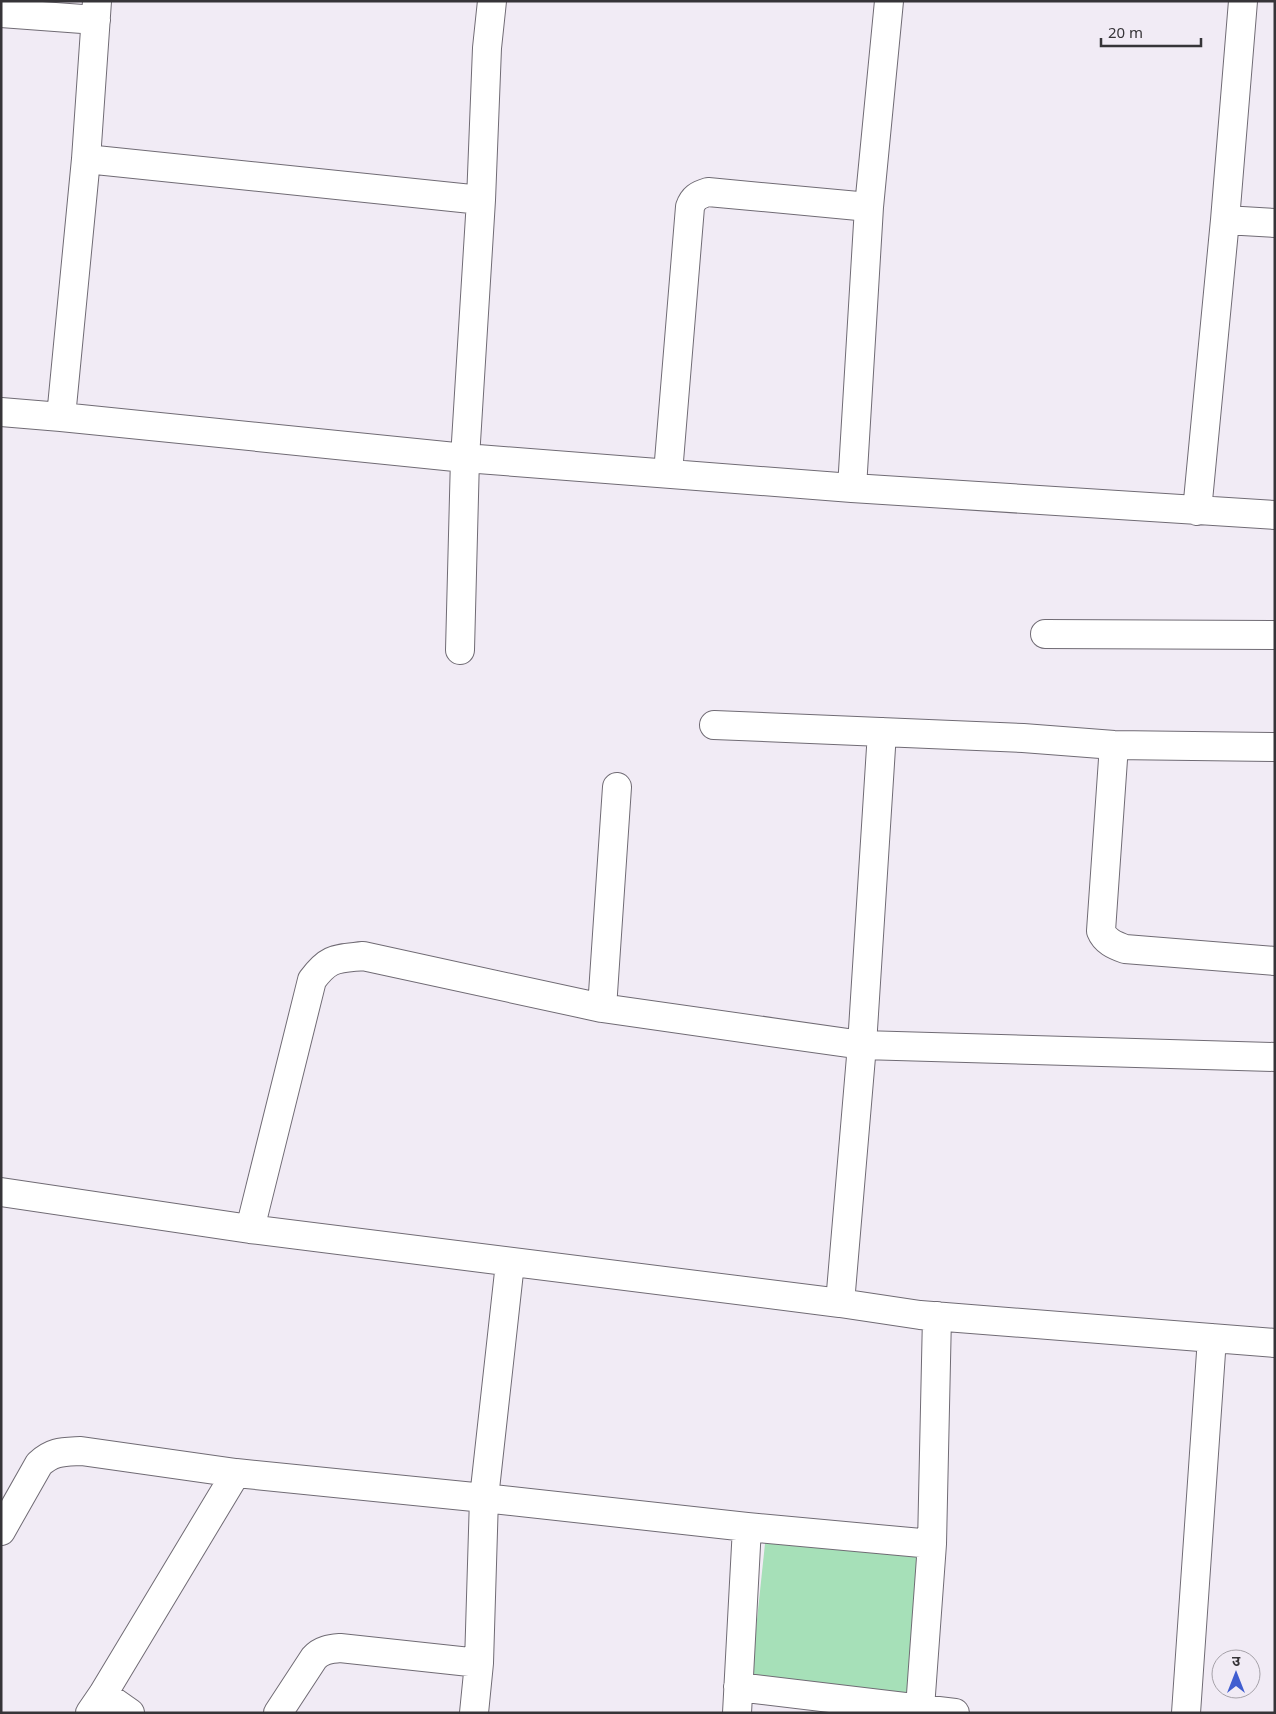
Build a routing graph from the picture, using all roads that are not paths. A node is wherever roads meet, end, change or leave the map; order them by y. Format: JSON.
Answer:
{"nodes":[{"id":1,"x":492,"y":1,"type":"edge"},
{"id":2,"x":889,"y":1,"type":"edge"},
{"id":3,"x":1243,"y":1,"type":"edge"},
{"id":4,"x":97,"y":11,"type":"edge"},
{"id":5,"x":1,"y":13,"type":"edge"},
{"id":6,"x":86,"y":159,"type":"junction"},
{"id":7,"x":481,"y":200,"type":"junction"},
{"id":8,"x":869,"y":207,"type":"junction"},
{"id":9,"x":1225,"y":220,"type":"junction"},
{"id":10,"x":1275,"y":223,"type":"edge"},
{"id":11,"x":1,"y":412,"type":"edge"},
{"id":12,"x":61,"y":417,"type":"junction"},
{"id":13,"x":465,"y":458,"type":"junction"},
{"id":14,"x":668,"y":473,"type":"junction"},
{"id":15,"x":852,"y":488,"type":"junction"},
{"id":16,"x":1197,"y":511,"type":"junction"},
{"id":17,"x":1275,"y":515,"type":"edge"},
{"id":18,"x":1045,"y":634,"type":"dead end"},
{"id":19,"x":1275,"y":635,"type":"edge"},
{"id":20,"x":460,"y":650,"type":"dead end"},
{"id":21,"x":714,"y":725,"type":"dead end"},
{"id":22,"x":882,"y":732,"type":"junction"},
{"id":23,"x":1114,"y":744,"type":"junction"},
{"id":24,"x":1275,"y":747,"type":"edge"},
{"id":25,"x":616,"y":787,"type":"dead end"},
{"id":26,"x":1275,"y":961,"type":"edge"},
{"id":27,"x":602,"y":1008,"type":"junction"},
{"id":28,"x":862,"y":1045,"type":"junction"},
{"id":29,"x":1275,"y":1057,"type":"edge"},
{"id":30,"x":1,"y":1192,"type":"edge"},
{"id":31,"x":250,"y":1230,"type":"junction"},
{"id":32,"x":510,"y":1263,"type":"junction"},
{"id":33,"x":840,"y":1303,"type":"junction"},
{"id":34,"x":937,"y":1316,"type":"junction"},
{"id":35,"x":1212,"y":1338,"type":"junction"},
{"id":36,"x":1275,"y":1343,"type":"edge"},
{"id":37,"x":236,"y":1473,"type":"junction"},
{"id":38,"x":484,"y":1498,"type":"junction"},
{"id":39,"x":747,"y":1527,"type":"junction"},
{"id":40,"x":1,"y":1531,"type":"edge"},
{"id":41,"x":932,"y":1544,"type":"junction"},
{"id":42,"x":479,"y":1663,"type":"junction"},
{"id":43,"x":737,"y":1700,"type":"edge"},
{"id":44,"x":96,"y":1704,"type":"edge"},
{"id":45,"x":920,"y":1708,"type":"junction"},
{"id":46,"x":130,"y":1713,"type":"edge"},
{"id":47,"x":278,"y":1713,"type":"edge"},
{"id":48,"x":474,"y":1713,"type":"edge"},
{"id":49,"x":955,"y":1713,"type":"edge"},
{"id":50,"x":1186,"y":1713,"type":"edge"}],
"edges":[{"from":1,"to":7,"type":"street"},
{"from":2,"to":8,"type":"street"},
{"from":3,"to":9,"type":"street"},
{"from":4,"to":5,"type":"street"},
{"from":4,"to":6,"type":"street"},
{"from":6,"to":7,"type":"street"},
{"from":6,"to":12,"type":"street"},
{"from":7,"to":13,"type":"street"},
{"from":8,"to":14,"type":"street"},
{"from":8,"to":15,"type":"street"},
{"from":9,"to":10,"type":"street"},
{"from":9,"to":16,"type":"street"},
{"from":11,"to":12,"type":"street"},
{"from":12,"to":13,"type":"street"},
{"from":13,"to":14,"type":"street"},
{"from":13,"to":20,"type":"street"},
{"from":14,"to":15,"type":"street"},
{"from":15,"to":16,"type":"street"},
{"from":16,"to":17,"type":"street"},
{"from":18,"to":19,"type":"street"},
{"from":21,"to":22,"type":"street"},
{"from":22,"to":23,"type":"street"},
{"from":22,"to":28,"type":"street"},
{"from":23,"to":24,"type":"street"},
{"from":23,"to":26,"type":"street"},
{"from":25,"to":27,"type":"street"},
{"from":27,"to":28,"type":"street"},
{"from":27,"to":31,"type":"street"},
{"from":28,"to":29,"type":"street"},
{"from":28,"to":33,"type":"street"},
{"from":30,"to":31,"type":"street"},
{"from":31,"to":32,"type":"street"},
{"from":32,"to":33,"type":"street"},
{"from":32,"to":38,"type":"street"},
{"from":33,"to":34,"type":"street"},
{"from":34,"to":35,"type":"street"},
{"from":34,"to":41,"type":"street"},
{"from":35,"to":36,"type":"street"},
{"from":35,"to":50,"type":"street"},
{"from":37,"to":38,"type":"street"},
{"from":37,"to":40,"type":"street"},
{"from":37,"to":44,"type":"street"},
{"from":38,"to":39,"type":"street"},
{"from":38,"to":42,"type":"street"},
{"from":39,"to":41,"type":"street"},
{"from":39,"to":43,"type":"street"},
{"from":41,"to":45,"type":"street"},
{"from":42,"to":47,"type":"street"},
{"from":42,"to":48,"type":"street"},
{"from":43,"to":45,"type":"street"},
{"from":44,"to":46,"type":"street"},
{"from":45,"to":49,"type":"street"}]}
